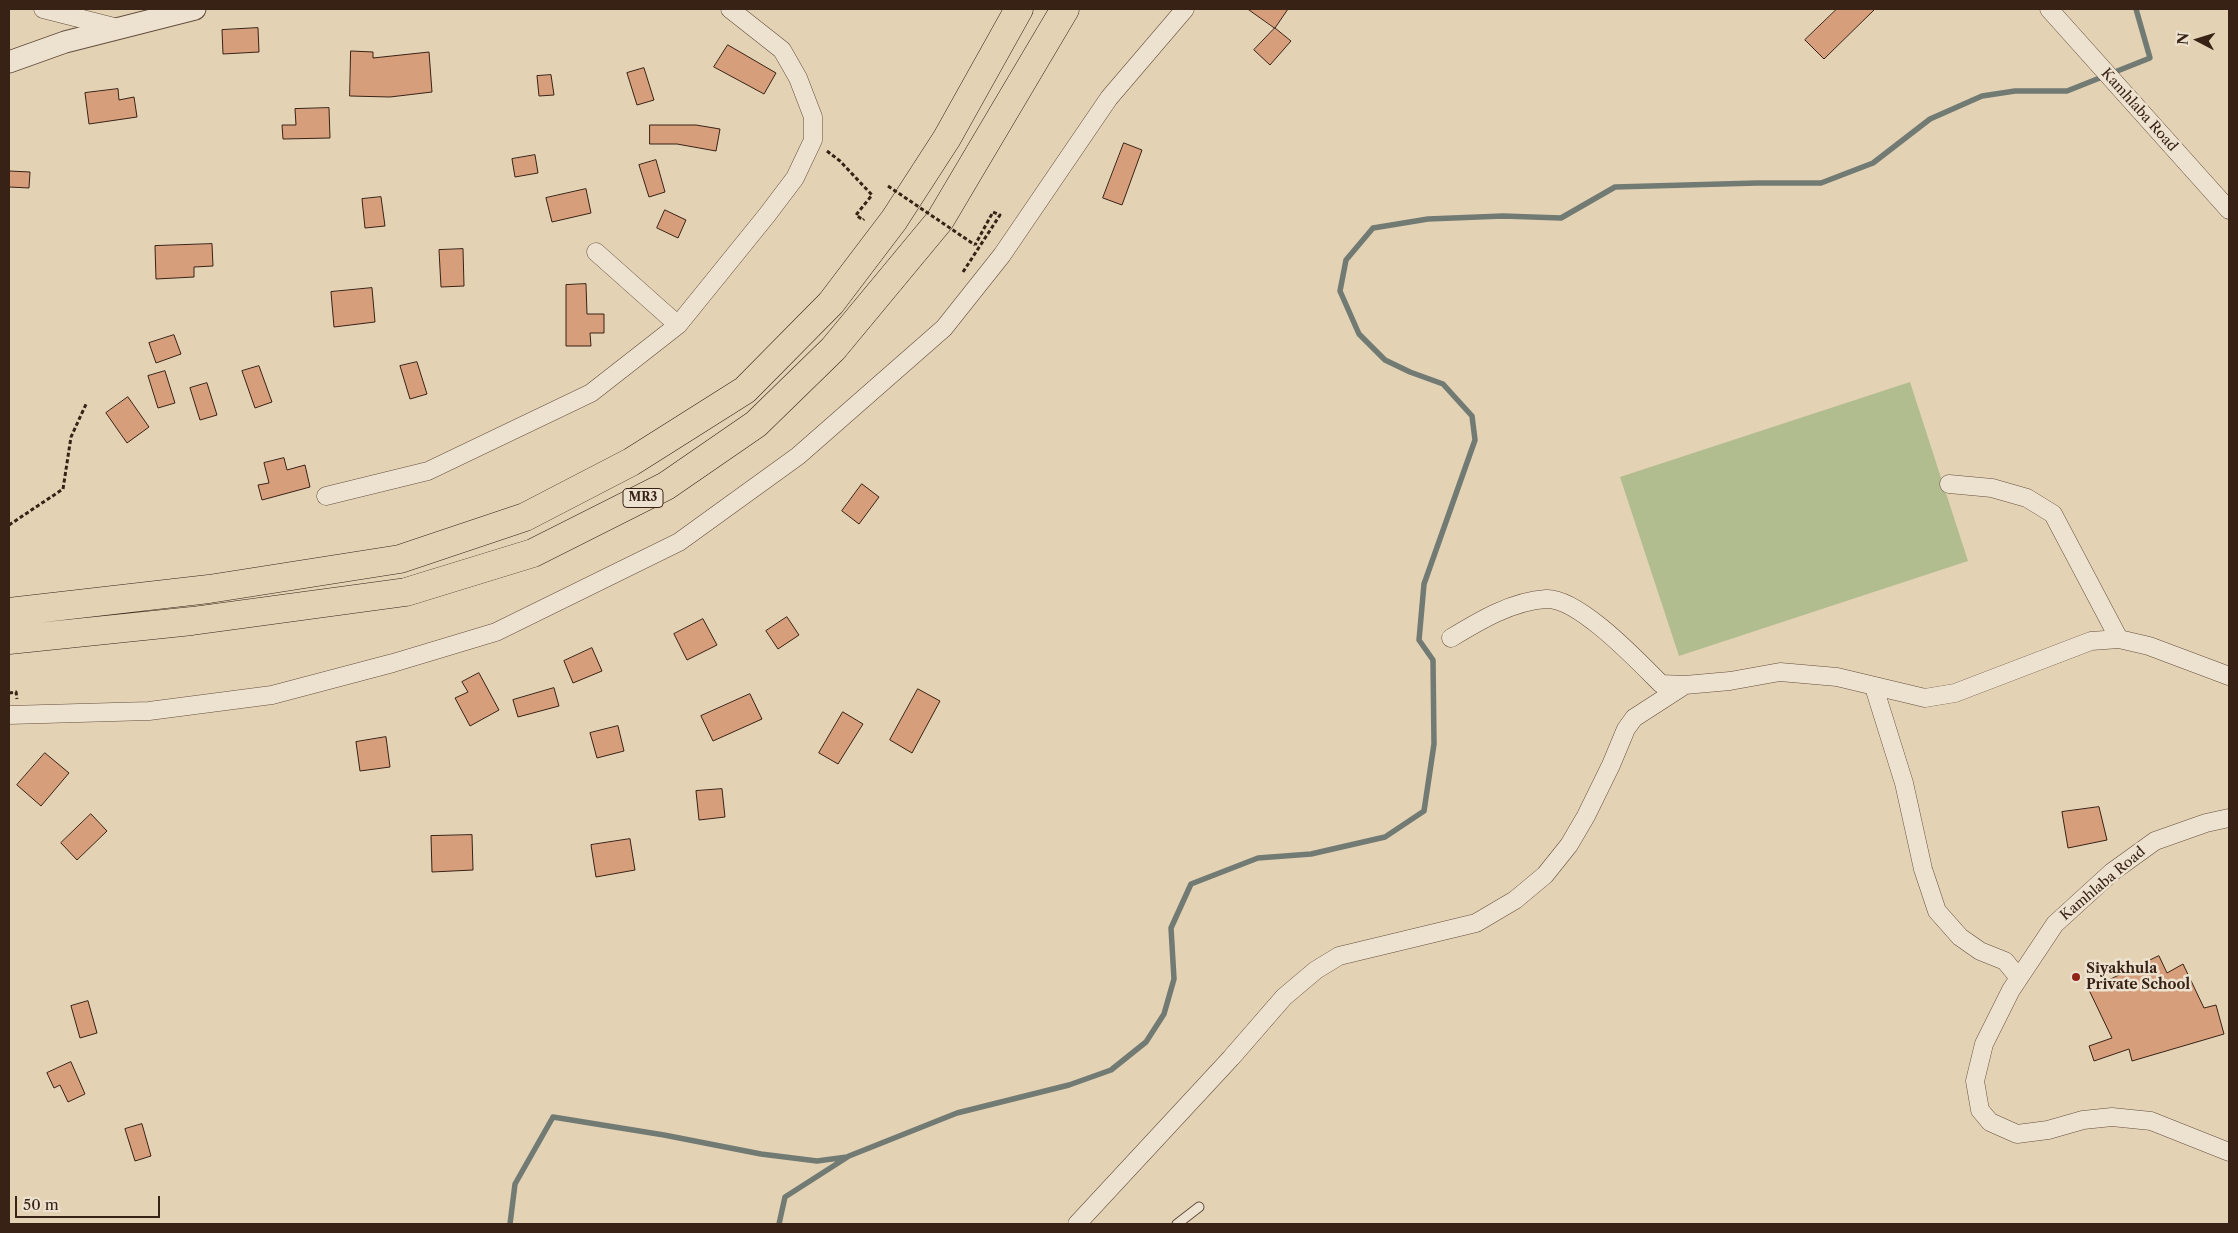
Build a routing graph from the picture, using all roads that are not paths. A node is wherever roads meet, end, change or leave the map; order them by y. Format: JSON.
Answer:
{"nodes":[{"id":1,"x":44,"y":9,"type":"edge"},
{"id":2,"x":195,"y":9,"type":"edge"},
{"id":3,"x":730,"y":9,"type":"edge"},
{"id":4,"x":1006,"y":9,"type":"edge"},
{"id":5,"x":1019,"y":9,"type":"edge"},
{"id":6,"x":1065,"y":9,"type":"edge"},
{"id":7,"x":1186,"y":9,"type":"edge"},
{"id":8,"x":2049,"y":9,"type":"edge"},
{"id":9,"x":118,"y":28,"type":"junction"},
{"id":10,"x":9,"y":62,"type":"edge"},
{"id":11,"x":947,"y":138,"type":"junction"},
{"id":12,"x":2229,"y":210,"type":"edge"},
{"id":13,"x":596,"y":252,"type":"dead end"},
{"id":14,"x":678,"y":325,"type":"junction"},
{"id":15,"x":1949,"y":484,"type":"dead end"},
{"id":16,"x":326,"y":496,"type":"dead end"},
{"id":17,"x":9,"y":612,"type":"edge"},
{"id":18,"x":1450,"y":638,"type":"dead end"},
{"id":19,"x":2119,"y":639,"type":"junction"},
{"id":20,"x":9,"y":640,"type":"edge"},
{"id":21,"x":2229,"y":676,"type":"edge"},
{"id":22,"x":1685,"y":685,"type":"junction"},
{"id":23,"x":1874,"y":687,"type":"junction"},
{"id":24,"x":9,"y":716,"type":"edge"},
{"id":25,"x":2229,"y":818,"type":"edge"},
{"id":26,"x":2019,"y":978,"type":"junction"},
{"id":27,"x":2229,"y":1152,"type":"edge"},
{"id":28,"x":1199,"y":1207,"type":"dead end"},
{"id":29,"x":1077,"y":1224,"type":"edge"},
{"id":30,"x":1177,"y":1224,"type":"edge"}],
"edges":[{"from":1,"to":9,"type":"street"},
{"from":2,"to":9,"type":"street"},
{"from":3,"to":14,"type":"street"},
{"from":4,"to":11,"type":"highway"},
{"from":5,"to":11,"type":"highway","number":"MR3"},
{"from":6,"to":20,"type":"highway","number":"MR3"},
{"from":7,"to":24,"type":"street"},
{"from":8,"to":12,"type":"street","name":"Kamhlaba Road"},
{"from":9,"to":10,"type":"street"},
{"from":11,"to":17,"type":"highway","number":"MR3"},
{"from":13,"to":14,"type":"street"},
{"from":14,"to":16,"type":"street"},
{"from":15,"to":19,"type":"street"},
{"from":18,"to":22,"type":"street"},
{"from":19,"to":21,"type":"street"},
{"from":19,"to":23,"type":"street"},
{"from":22,"to":23,"type":"street"},
{"from":22,"to":29,"type":"street"},
{"from":23,"to":26,"type":"street"},
{"from":25,"to":26,"type":"street","name":"Kamhlaba Road"},
{"from":26,"to":27,"type":"street","name":"Kamhlaba Road"},
{"from":28,"to":30,"type":"lane"}]}
